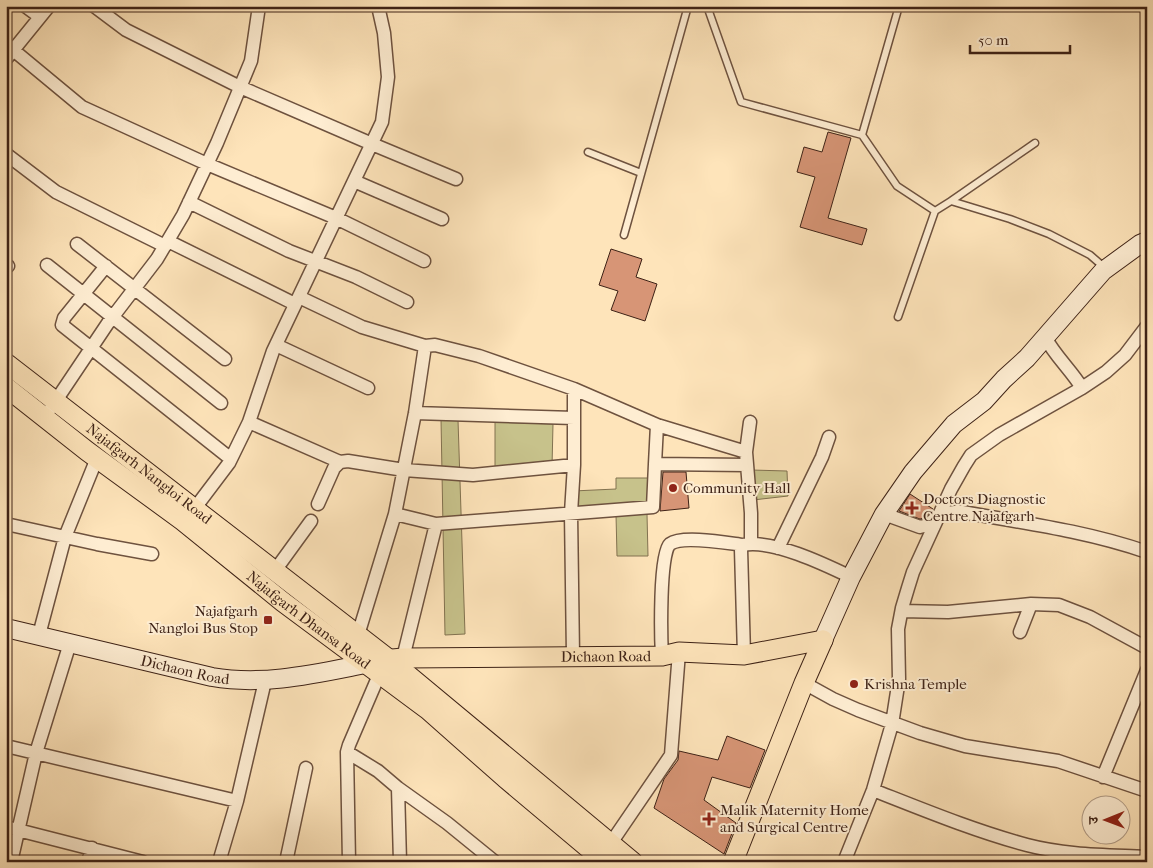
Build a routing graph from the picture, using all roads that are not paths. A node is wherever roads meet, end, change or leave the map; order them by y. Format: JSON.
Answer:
{"nodes":[{"id":1,"x":26,"y":6,"type":"edge"},
{"id":2,"x":49,"y":6,"type":"edge"},
{"id":3,"x":94,"y":6,"type":"edge"},
{"id":4,"x":259,"y":6,"type":"edge"},
{"id":5,"x":378,"y":6,"type":"edge"},
{"id":6,"x":688,"y":6,"type":"edge"},
{"id":7,"x":707,"y":6,"type":"edge"},
{"id":8,"x":899,"y":6,"type":"edge"},
{"id":9,"x":40,"y":18,"type":"junction"},
{"id":10,"x":9,"y":51,"type":"edge"},
{"id":11,"x":240,"y":86,"type":"junction"},
{"id":12,"x":862,"y":135,"type":"junction"},
{"id":13,"x":372,"y":144,"type":"junction"},
{"id":14,"x":1035,"y":144,"type":"dead end"},
{"id":15,"x":588,"y":152,"type":"dead end"},
{"id":16,"x":6,"y":154,"type":"edge"},
{"id":17,"x":207,"y":164,"type":"junction"},
{"id":18,"x":641,"y":173,"type":"junction"},
{"id":19,"x":456,"y":180,"type":"dead end"},
{"id":20,"x":354,"y":181,"type":"junction"},
{"id":21,"x":951,"y":200,"type":"junction"},
{"id":22,"x":189,"y":202,"type":"junction"},
{"id":23,"x":935,"y":211,"type":"junction"},
{"id":24,"x":336,"y":218,"type":"junction"},
{"id":25,"x":442,"y":219,"type":"dead end"},
{"id":26,"x":624,"y":235,"type":"dead end"},
{"id":27,"x":1147,"y":241,"type":"edge"},
{"id":28,"x":77,"y":244,"type":"dead end"},
{"id":29,"x":166,"y":244,"type":"junction"},
{"id":30,"x":316,"y":261,"type":"junction"},
{"id":31,"x":424,"y":261,"type":"dead end"},
{"id":32,"x":47,"y":265,"type":"dead end"},
{"id":33,"x":106,"y":266,"type":"junction"},
{"id":34,"x":1106,"y":269,"type":"junction"},
{"id":35,"x":134,"y":289,"type":"junction"},
{"id":36,"x":83,"y":296,"type":"junction"},
{"id":37,"x":297,"y":300,"type":"junction"},
{"id":38,"x":407,"y":302,"type":"dead end"},
{"id":39,"x":898,"y":317,"type":"dead end"},
{"id":40,"x":112,"y":318,"type":"junction"},
{"id":41,"x":1147,"y":326,"type":"edge"},
{"id":42,"x":1045,"y":337,"type":"junction"},
{"id":43,"x":276,"y":345,"type":"junction"},
{"id":44,"x":425,"y":346,"type":"junction"},
{"id":45,"x":91,"y":348,"type":"junction"},
{"id":46,"x":225,"y":359,"type":"dead end"},
{"id":47,"x":6,"y":363,"type":"edge"},
{"id":48,"x":6,"y":388,"type":"edge"},
{"id":49,"x":368,"y":388,"type":"dead end"},
{"id":50,"x":1082,"y":388,"type":"junction"},
{"id":51,"x":574,"y":389,"type":"junction"},
{"id":52,"x":56,"y":402,"type":"junction"},
{"id":53,"x":221,"y":403,"type":"dead end"},
{"id":54,"x":415,"y":413,"type":"junction"},
{"id":55,"x":44,"y":417,"type":"junction"},
{"id":56,"x":574,"y":418,"type":"junction"},
{"id":57,"x":248,"y":422,"type":"junction"},
{"id":58,"x":750,"y":422,"type":"dead end"},
{"id":59,"x":658,"y":425,"type":"junction"},
{"id":60,"x":829,"y":437,"type":"dead end"},
{"id":61,"x":97,"y":458,"type":"junction"},
{"id":62,"x":231,"y":459,"type":"junction"},
{"id":63,"x":746,"y":459,"type":"junction"},
{"id":64,"x":340,"y":462,"type":"junction"},
{"id":65,"x":574,"y":464,"type":"junction"},
{"id":66,"x":655,"y":464,"type":"junction"},
{"id":67,"x":404,"y":470,"type":"junction"},
{"id":68,"x":318,"y":504,"type":"dead end"},
{"id":69,"x":195,"y":508,"type":"junction"},
{"id":70,"x":571,"y":513,"type":"junction"},
{"id":71,"x":394,"y":514,"type":"junction"},
{"id":72,"x":884,"y":514,"type":"junction"},
{"id":73,"x":940,"y":514,"type":"junction"},
{"id":74,"x":311,"y":521,"type":"dead end"},
{"id":75,"x":6,"y":524,"type":"edge"},
{"id":76,"x":436,"y":524,"type":"junction"},
{"id":77,"x":65,"y":536,"type":"junction"},
{"id":78,"x":747,"y":545,"type":"junction"},
{"id":79,"x":778,"y":548,"type":"junction"},
{"id":80,"x":1147,"y":552,"type":"edge"},
{"id":81,"x":152,"y":554,"type":"dead end"},
{"id":82,"x":274,"y":572,"type":"junction"},
{"id":83,"x":851,"y":577,"type":"junction"},
{"id":84,"x":1031,"y":604,"type":"junction"},
{"id":85,"x":902,"y":611,"type":"junction"},
{"id":86,"x":6,"y":628,"type":"edge"},
{"id":87,"x":1020,"y":632,"type":"dead end"},
{"id":88,"x":39,"y":635,"type":"junction"},
{"id":89,"x":358,"y":635,"type":"junction"},
{"id":90,"x":824,"y":640,"type":"junction"},
{"id":91,"x":70,"y":643,"type":"junction"},
{"id":92,"x":1147,"y":648,"type":"edge"},
{"id":93,"x":671,"y":654,"type":"junction"},
{"id":94,"x":744,"y":655,"type":"junction"},
{"id":95,"x":573,"y":656,"type":"junction"},
{"id":96,"x":384,"y":664,"type":"junction"},
{"id":97,"x":1147,"y":670,"type":"edge"},
{"id":98,"x":265,"y":681,"type":"junction"},
{"id":99,"x":804,"y":683,"type":"junction"},
{"id":100,"x":892,"y":724,"type":"junction"},
{"id":101,"x":6,"y":746,"type":"edge"},
{"id":102,"x":36,"y":752,"type":"junction"},
{"id":103,"x":348,"y":752,"type":"junction"},
{"id":104,"x":306,"y":768,"type":"dead end"},
{"id":105,"x":1103,"y":777,"type":"junction"},
{"id":106,"x":398,"y":788,"type":"junction"},
{"id":107,"x":873,"y":790,"type":"junction"},
{"id":108,"x":1147,"y":791,"type":"edge"},
{"id":109,"x":237,"y":801,"type":"junction"},
{"id":110,"x":12,"y":829,"type":"edge"},
{"id":111,"x":611,"y":843,"type":"junction"},
{"id":112,"x":92,"y":848,"type":"junction"},
{"id":113,"x":1145,"y":856,"type":"edge"},
{"id":114,"x":11,"y":862,"type":"edge"},
{"id":115,"x":88,"y":862,"type":"edge"},
{"id":116,"x":143,"y":862,"type":"edge"},
{"id":117,"x":219,"y":862,"type":"edge"},
{"id":118,"x":286,"y":862,"type":"edge"},
{"id":119,"x":349,"y":862,"type":"edge"},
{"id":120,"x":400,"y":862,"type":"edge"},
{"id":121,"x":494,"y":862,"type":"edge"},
{"id":122,"x":605,"y":862,"type":"edge"},
{"id":123,"x":633,"y":862,"type":"edge"},
{"id":124,"x":733,"y":862,"type":"edge"},
{"id":125,"x":844,"y":862,"type":"edge"}],
"edges":[{"from":1,"to":9,"type":"street"},
{"from":2,"to":9,"type":"street"},
{"from":3,"to":11,"type":"street"},
{"from":4,"to":11,"type":"street"},
{"from":5,"to":13,"type":"street"},
{"from":6,"to":18,"type":"lane"},
{"from":7,"to":12,"type":"lane"},
{"from":8,"to":12,"type":"lane"},
{"from":9,"to":10,"type":"street"},
{"from":10,"to":17,"type":"street"},
{"from":11,"to":13,"type":"street"},
{"from":11,"to":17,"type":"street"},
{"from":12,"to":23,"type":"lane"},
{"from":13,"to":19,"type":"street"},
{"from":13,"to":20,"type":"street"},
{"from":14,"to":21,"type":"lane"},
{"from":15,"to":18,"type":"lane"},
{"from":16,"to":29,"type":"street"},
{"from":17,"to":22,"type":"street"},
{"from":17,"to":24,"type":"street"},
{"from":18,"to":26,"type":"lane"},
{"from":20,"to":24,"type":"street"},
{"from":20,"to":25,"type":"street"},
{"from":21,"to":23,"type":"lane"},
{"from":21,"to":34,"type":"lane"},
{"from":22,"to":29,"type":"street"},
{"from":22,"to":30,"type":"street"},
{"from":23,"to":39,"type":"lane"},
{"from":24,"to":30,"type":"street"},
{"from":24,"to":31,"type":"street"},
{"from":27,"to":34,"type":"main road"},
{"from":28,"to":33,"type":"street"},
{"from":29,"to":35,"type":"street"},
{"from":29,"to":37,"type":"street"},
{"from":30,"to":37,"type":"street"},
{"from":30,"to":38,"type":"street"},
{"from":32,"to":36,"type":"street"},
{"from":33,"to":35,"type":"street"},
{"from":33,"to":36,"type":"street"},
{"from":34,"to":42,"type":"main road"},
{"from":35,"to":40,"type":"street"},
{"from":35,"to":46,"type":"street"},
{"from":36,"to":40,"type":"street"},
{"from":36,"to":45,"type":"street"},
{"from":37,"to":43,"type":"street"},
{"from":37,"to":44,"type":"street"},
{"from":40,"to":45,"type":"street"},
{"from":40,"to":53,"type":"street"},
{"from":41,"to":50,"type":"street"},
{"from":42,"to":50,"type":"street"},
{"from":42,"to":72,"type":"main road"},
{"from":43,"to":49,"type":"street"},
{"from":43,"to":57,"type":"street"},
{"from":44,"to":51,"type":"street"},
{"from":44,"to":54,"type":"street"},
{"from":45,"to":52,"type":"street"},
{"from":45,"to":62,"type":"street"},
{"from":47,"to":52,"type":"main road","name":"Najafgarh Nangloi Road"},
{"from":48,"to":55,"type":"main road","name":"Najafgarh Dhansa Road"},
{"from":50,"to":73,"type":"street"},
{"from":51,"to":56,"type":"street"},
{"from":51,"to":59,"type":"street"},
{"from":52,"to":55,"type":"street"},
{"from":52,"to":69,"type":"main road","name":"Najafgarh Nangloi Road"},
{"from":54,"to":56,"type":"street"},
{"from":54,"to":67,"type":"street"},
{"from":55,"to":61,"type":"main road","name":"Najafgarh Dhansa Road"},
{"from":56,"to":65,"type":"street"},
{"from":57,"to":62,"type":"street"},
{"from":57,"to":64,"type":"street"},
{"from":58,"to":63,"type":"street"},
{"from":59,"to":63,"type":"street"},
{"from":59,"to":66,"type":"street"},
{"from":60,"to":79,"type":"street"},
{"from":61,"to":77,"type":"street"},
{"from":61,"to":96,"type":"main road","name":"Najafgarh Dhansa Road"},
{"from":62,"to":69,"type":"street"},
{"from":63,"to":66,"type":"street"},
{"from":63,"to":78,"type":"street"},
{"from":64,"to":67,"type":"street"},
{"from":64,"to":68,"type":"street"},
{"from":65,"to":67,"type":"street"},
{"from":65,"to":70,"type":"street"},
{"from":66,"to":70,"type":"street"},
{"from":67,"to":71,"type":"street"},
{"from":69,"to":82,"type":"main road","name":"Najafgarh Nangloi Road"},
{"from":70,"to":76,"type":"street"},
{"from":70,"to":95,"type":"street"},
{"from":71,"to":76,"type":"street"},
{"from":71,"to":89,"type":"street"},
{"from":72,"to":73,"type":"street"},
{"from":72,"to":83,"type":"main road"},
{"from":73,"to":80,"type":"street"},
{"from":73,"to":85,"type":"street"},
{"from":74,"to":82,"type":"street"},
{"from":75,"to":77,"type":"street"},
{"from":76,"to":96,"type":"street"},
{"from":77,"to":81,"type":"street"},
{"from":77,"to":88,"type":"street"},
{"from":78,"to":79,"type":"street"},
{"from":78,"to":93,"type":"street"},
{"from":78,"to":94,"type":"street"},
{"from":79,"to":83,"type":"street"},
{"from":82,"to":89,"type":"main road","name":"Najafgarh Nangloi Road"},
{"from":83,"to":90,"type":"main road"},
{"from":84,"to":85,"type":"street"},
{"from":84,"to":87,"type":"street"},
{"from":84,"to":92,"type":"street"},
{"from":85,"to":100,"type":"street"},
{"from":86,"to":88,"type":"main road","name":"Dichaon Road"},
{"from":88,"to":91,"type":"main road","name":"Dichaon Road"},
{"from":89,"to":96,"type":"main road","name":"Najafgarh Nangloi Road"},
{"from":90,"to":94,"type":"main road","name":"Dichaon Road"},
{"from":90,"to":99,"type":"main road"},
{"from":91,"to":98,"type":"main road","name":"Dichaon Road"},
{"from":91,"to":102,"type":"street"},
{"from":93,"to":94,"type":"main road","name":"Dichaon Road"},
{"from":93,"to":95,"type":"main road","name":"Dichaon Road"},
{"from":93,"to":111,"type":"street"},
{"from":95,"to":96,"type":"main road","name":"Dichaon Road"},
{"from":96,"to":98,"type":"main road","name":"Dichaon Road"},
{"from":96,"to":103,"type":"street"},
{"from":96,"to":111,"type":"main road"},
{"from":96,"to":122,"type":"main road","name":"Najafgarh Dhansa Road"},
{"from":97,"to":105,"type":"street"},
{"from":98,"to":109,"type":"street"},
{"from":99,"to":100,"type":"street"},
{"from":99,"to":124,"type":"main road"},
{"from":100,"to":105,"type":"street"},
{"from":100,"to":107,"type":"street"},
{"from":101,"to":102,"type":"street"},
{"from":102,"to":109,"type":"street"},
{"from":102,"to":110,"type":"street"},
{"from":103,"to":106,"type":"street"},
{"from":103,"to":119,"type":"street"},
{"from":104,"to":118,"type":"street"},
{"from":105,"to":108,"type":"street"},
{"from":106,"to":120,"type":"street"},
{"from":106,"to":121,"type":"street"},
{"from":107,"to":113,"type":"street"},
{"from":107,"to":125,"type":"street"},
{"from":109,"to":117,"type":"street"},
{"from":110,"to":112,"type":"street"},
{"from":110,"to":114,"type":"street"},
{"from":111,"to":123,"type":"main road"},
{"from":112,"to":115,"type":"street"},
{"from":112,"to":116,"type":"street"}]}
